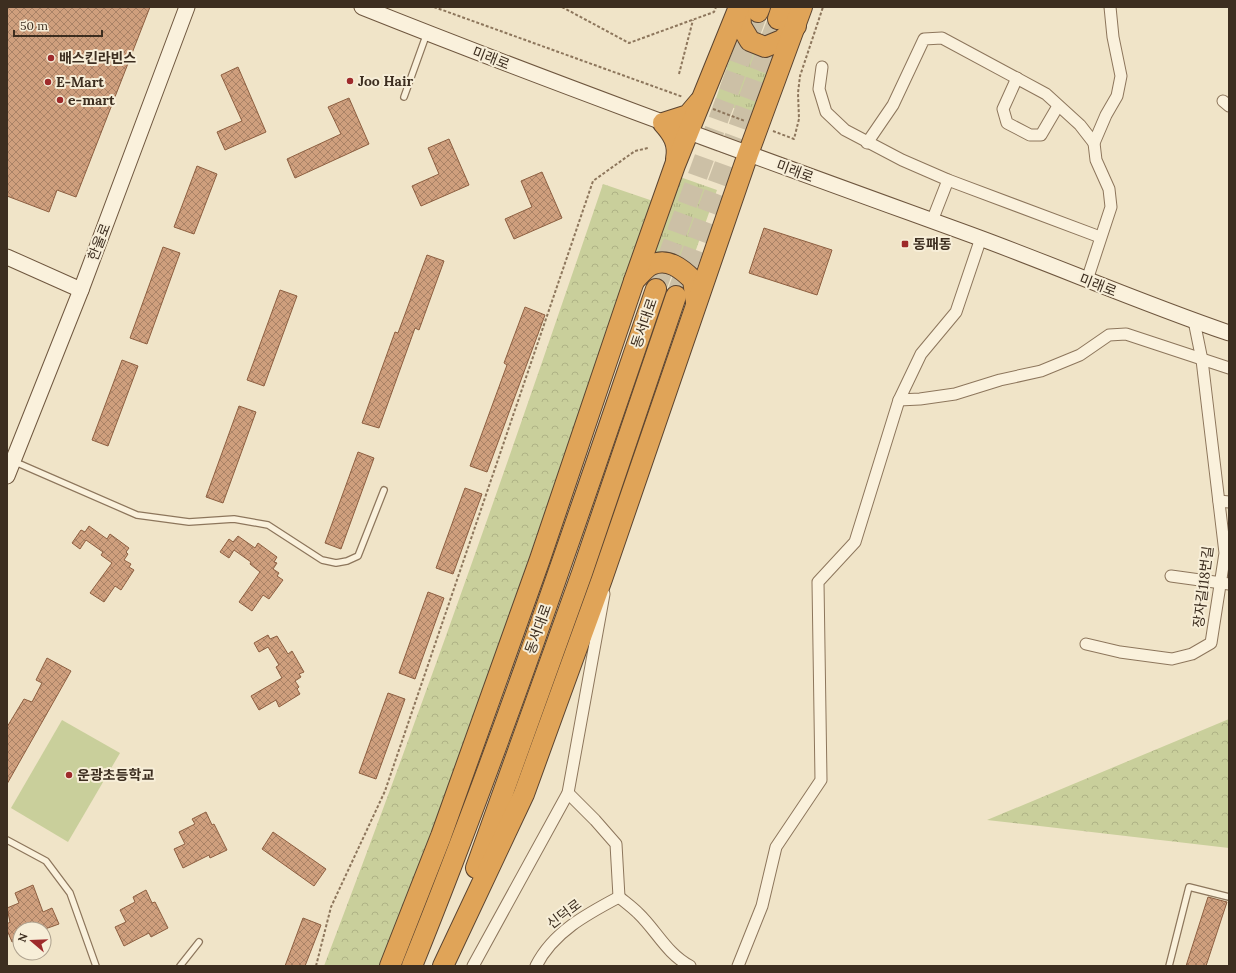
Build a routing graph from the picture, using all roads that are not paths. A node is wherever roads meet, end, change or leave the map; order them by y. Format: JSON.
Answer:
{"nodes":[{"id":1,"x":187,"y":7,"type":"edge"},
{"id":2,"x":362,"y":7,"type":"edge"},
{"id":3,"x":802,"y":7,"type":"edge"},
{"id":4,"x":1110,"y":7,"type":"edge"},
{"id":5,"x":749,"y":8,"type":"edge"},
{"id":6,"x":785,"y":17,"type":"edge"},
{"id":7,"x":427,"y":33,"type":"junction"},
{"id":8,"x":822,"y":67,"type":"dead end"},
{"id":9,"x":1017,"y":78,"type":"junction"},
{"id":10,"x":404,"y":97,"type":"dead end"},
{"id":11,"x":698,"y":100,"type":"junction"},
{"id":12,"x":1058,"y":106,"type":"junction"},
{"id":13,"x":663,"y":123,"type":"junction"},
{"id":14,"x":688,"y":132,"type":"junction"},
{"id":15,"x":867,"y":143,"type":"junction"},
{"id":16,"x":1094,"y":143,"type":"junction"},
{"id":17,"x":748,"y":154,"type":"junction"},
{"id":18,"x":675,"y":165,"type":"junction"},
{"id":19,"x":948,"y":180,"type":"junction"},
{"id":20,"x":932,"y":221,"type":"junction"},
{"id":21,"x":1100,"y":237,"type":"junction"},
{"id":22,"x":981,"y":238,"type":"junction"},
{"id":23,"x":7,"y":257,"type":"edge"},
{"id":24,"x":1086,"y":280,"type":"junction"},
{"id":25,"x":634,"y":281,"type":"junction"},
{"id":26,"x":656,"y":289,"type":"tunnel mouth"},
{"id":27,"x":81,"y":290,"type":"junction"},
{"id":28,"x":676,"y":296,"type":"tunnel mouth"},
{"id":29,"x":696,"y":304,"type":"junction"},
{"id":30,"x":1194,"y":321,"type":"junction"},
{"id":31,"x":1229,"y":333,"type":"edge"},
{"id":32,"x":1202,"y":360,"type":"junction"},
{"id":33,"x":1229,"y":368,"type":"edge"},
{"id":34,"x":899,"y":400,"type":"junction"},
{"id":35,"x":13,"y":461,"type":"junction"},
{"id":36,"x":7,"y":476,"type":"edge"},
{"id":37,"x":384,"y":490,"type":"dead end"},
{"id":38,"x":1224,"y":502,"type":"edge"},
{"id":39,"x":614,"y":544,"type":"junction"},
{"id":40,"x":1172,"y":576,"type":"dead end"},
{"id":41,"x":1225,"y":583,"type":"edge"},
{"id":42,"x":1086,"y":644,"type":"dead end"},
{"id":43,"x":568,"y":793,"type":"junction"},
{"id":44,"x":7,"y":840,"type":"edge"},
{"id":45,"x":619,"y":897,"type":"junction"},
{"id":46,"x":1229,"y":897,"type":"edge"},
{"id":47,"x":198,"y":942,"type":"dead end"},
{"id":48,"x":96,"y":966,"type":"edge"},
{"id":49,"x":180,"y":966,"type":"edge"},
{"id":50,"x":390,"y":966,"type":"edge"},
{"id":51,"x":412,"y":966,"type":"edge"},
{"id":52,"x":437,"y":966,"type":"edge"},
{"id":53,"x":443,"y":966,"type":"edge"},
{"id":54,"x":473,"y":966,"type":"edge"},
{"id":55,"x":536,"y":966,"type":"edge"},
{"id":56,"x":690,"y":966,"type":"edge"},
{"id":57,"x":738,"y":966,"type":"edge"},
{"id":58,"x":1169,"y":966,"type":"edge"}],
"edges":[{"from":1,"to":27,"type":"main road","name":"한울로"},
{"from":2,"to":7,"type":"main road","name":"미래로"},
{"from":3,"to":6,"type":"highway"},
{"from":4,"to":16,"type":"street"},
{"from":5,"to":6,"type":"highway"},
{"from":5,"to":11,"type":"highway"},
{"from":6,"to":17,"type":"highway"},
{"from":7,"to":10,"type":"lane"},
{"from":7,"to":13,"type":"main road","name":"미래로"},
{"from":8,"to":15,"type":"street"},
{"from":9,"to":12,"type":"street"},
{"from":9,"to":12,"type":"street"},
{"from":9,"to":15,"type":"street"},
{"from":11,"to":13,"type":"highway"},
{"from":11,"to":14,"type":"highway"},
{"from":12,"to":16,"type":"street"},
{"from":13,"to":14,"type":"main road","name":"미래로"},
{"from":13,"to":18,"type":"highway"},
{"from":14,"to":17,"type":"main road","name":"미래로"},
{"from":14,"to":18,"type":"highway"},
{"from":15,"to":19,"type":"street"},
{"from":16,"to":21,"type":"street"},
{"from":17,"to":20,"type":"main road","name":"미래로"},
{"from":17,"to":29,"type":"highway"},
{"from":18,"to":25,"type":"highway"},
{"from":19,"to":20,"type":"street"},
{"from":19,"to":21,"type":"street"},
{"from":20,"to":22,"type":"main road","name":"미래로"},
{"from":21,"to":24,"type":"street"},
{"from":22,"to":24,"type":"main road","name":"미래로"},
{"from":22,"to":34,"type":"street"},
{"from":23,"to":27,"type":"main road"},
{"from":24,"to":30,"type":"main road","name":"미래로"},
{"from":25,"to":29,"type":"highway"},
{"from":25,"to":50,"type":"highway"},
{"from":26,"to":51,"type":"highway","name":"동서대로"},
{"from":27,"to":35,"type":"main road","name":"한울로"},
{"from":28,"to":52,"type":"highway","name":"동서대로"},
{"from":29,"to":39,"type":"highway"},
{"from":30,"to":31,"type":"main road","name":"미래로"},
{"from":30,"to":32,"type":"street","name":"장자길118번길"},
{"from":32,"to":33,"type":"street"},
{"from":32,"to":34,"type":"street"},
{"from":32,"to":38,"type":"street","name":"장자길118번길"},
{"from":34,"to":57,"type":"street"},
{"from":35,"to":36,"type":"main road","name":"한울로"},
{"from":35,"to":37,"type":"lane"},
{"from":38,"to":41,"type":"street","name":"장자길118번길"},
{"from":39,"to":43,"type":"street"},
{"from":39,"to":53,"type":"highway"},
{"from":40,"to":41,"type":"street"},
{"from":41,"to":42,"type":"street","name":"장자길118번길"},
{"from":43,"to":45,"type":"street"},
{"from":43,"to":54,"type":"street"},
{"from":44,"to":48,"type":"lane"},
{"from":45,"to":55,"type":"street","name":"신덕로"},
{"from":45,"to":56,"type":"street"},
{"from":46,"to":58,"type":"lane"},
{"from":47,"to":49,"type":"lane"}]}
